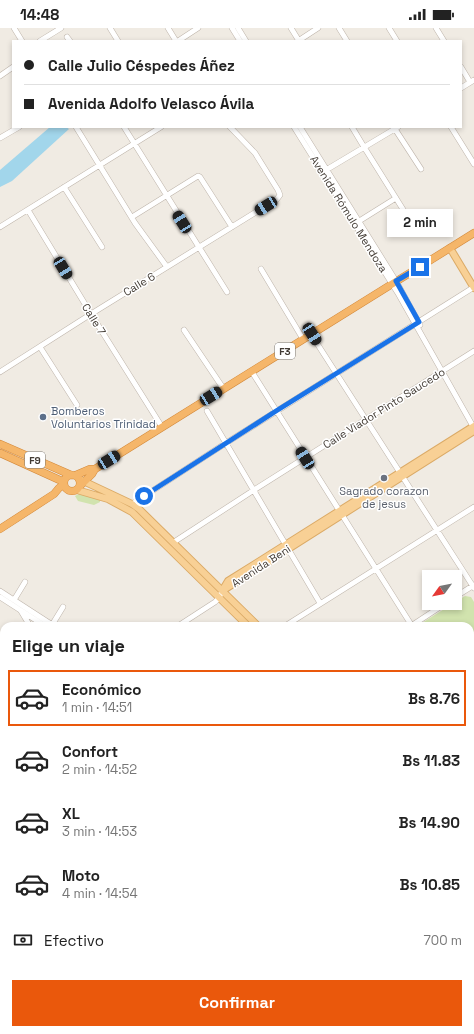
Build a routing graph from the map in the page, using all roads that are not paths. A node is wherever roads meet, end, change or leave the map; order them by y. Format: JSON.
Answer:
{"nodes":[{"id":1,"x":14,"y":28,"type":"edge"},
{"id":2,"x":61,"y":28,"type":"edge"},
{"id":3,"x":110,"y":28,"type":"edge"},
{"id":4,"x":168,"y":28,"type":"edge"},
{"id":5,"x":198,"y":28,"type":"edge"},
{"id":6,"x":232,"y":28,"type":"edge"},
{"id":7,"x":238,"y":28,"type":"edge"},
{"id":8,"x":291,"y":28,"type":"edge"},
{"id":9,"x":318,"y":28,"type":"edge"},
{"id":10,"x":339,"y":28,"type":"edge"},
{"id":11,"x":388,"y":28,"type":"edge"},
{"id":12,"x":436,"y":28,"type":"edge"},
{"id":13,"x":21,"y":40,"type":"edge"},
{"id":14,"x":42,"y":40,"type":"edge"},
{"id":15,"x":117,"y":40,"type":"edge"},
{"id":16,"x":176,"y":40,"type":"edge"},
{"id":17,"x":179,"y":40,"type":"edge"},
{"id":18,"x":239,"y":40,"type":"edge"},
{"id":19,"x":245,"y":40,"type":"edge"},
{"id":20,"x":297,"y":40,"type":"edge"},
{"id":21,"x":300,"y":40,"type":"edge"},
{"id":22,"x":346,"y":40,"type":"edge"},
{"id":23,"x":396,"y":40,"type":"edge"},
{"id":24,"x":443,"y":40,"type":"edge"},
{"id":25,"x":462,"y":68,"type":"edge"},
{"id":26,"x":12,"y":69,"type":"edge"},
{"id":27,"x":0,"y":76,"type":"edge"},
{"id":28,"x":472,"y":81,"type":"edge"},
{"id":29,"x":462,"y":87,"type":"edge"},
{"id":30,"x":16,"y":128,"type":"edge"},
{"id":31,"x":77,"y":128,"type":"edge"},
{"id":32,"x":125,"y":128,"type":"edge"},
{"id":33,"x":159,"y":128,"type":"edge"},
{"id":34,"x":231,"y":128,"type":"edge"},
{"id":35,"x":295,"y":128,"type":"edge"},
{"id":36,"x":301,"y":128,"type":"edge"},
{"id":37,"x":353,"y":128,"type":"edge"},
{"id":38,"x":396,"y":128,"type":"edge"},
{"id":39,"x":452,"y":128,"type":"edge"},
{"id":40,"x":0,"y":138,"type":"edge"},
{"id":41,"x":134,"y":144,"type":"junction"},
{"id":42,"x":364,"y":147,"type":"junction"},
{"id":43,"x":474,"y":164,"type":"edge"},
{"id":44,"x":99,"y":166,"type":"junction"},
{"id":45,"x":421,"y":169,"type":"dead end"},
{"id":46,"x":326,"y":170,"type":"junction"},
{"id":47,"x":64,"y":187,"type":"junction"},
{"id":48,"x":166,"y":196,"type":"junction"},
{"id":49,"x":396,"y":198,"type":"junction"},
{"id":50,"x":28,"y":210,"type":"junction"},
{"id":51,"x":132,"y":217,"type":"junction"},
{"id":52,"x":410,"y":219,"type":"dead end"},
{"id":53,"x":356,"y":223,"type":"junction"},
{"id":54,"x":0,"y":227,"type":"edge"},
{"id":55,"x":232,"y":227,"type":"junction"},
{"id":56,"x":474,"y":233,"type":"edge"},
{"id":57,"x":102,"y":247,"type":"dead end"},
{"id":58,"x":199,"y":248,"type":"junction"},
{"id":59,"x":450,"y":248,"type":"junction"},
{"id":60,"x":167,"y":267,"type":"junction"},
{"id":61,"x":261,"y":269,"type":"dead end"},
{"id":62,"x":394,"y":283,"type":"junction"},
{"id":63,"x":474,"y":287,"type":"edge"},
{"id":64,"x":227,"y":292,"type":"dead end"},
{"id":65,"x":91,"y":314,"type":"junction"},
{"id":66,"x":417,"y":323,"type":"junction"},
{"id":67,"x":184,"y":330,"type":"dead end"},
{"id":68,"x":312,"y":334,"type":"junction"},
{"id":69,"x":303,"y":339,"type":"junction"},
{"id":70,"x":40,"y":347,"type":"junction"},
{"id":71,"x":473,"y":354,"type":"edge"},
{"id":72,"x":443,"y":370,"type":"junction"},
{"id":73,"x":0,"y":372,"type":"edge"},
{"id":74,"x":252,"y":372,"type":"junction"},
{"id":75,"x":337,"y":373,"type":"junction"},
{"id":76,"x":223,"y":388,"type":"junction"},
{"id":77,"x":77,"y":405,"type":"dead end"},
{"id":78,"x":207,"y":411,"type":"dead end"},
{"id":79,"x":276,"y":411,"type":"junction"},
{"id":80,"x":367,"y":419,"type":"junction"},
{"id":81,"x":162,"y":427,"type":"junction"},
{"id":82,"x":474,"y":427,"type":"edge"},
{"id":83,"x":226,"y":443,"type":"junction"},
{"id":84,"x":0,"y":444,"type":"edge"},
{"id":85,"x":0,"y":453,"type":"edge"},
{"id":86,"x":305,"y":458,"type":"junction"},
{"id":87,"x":95,"y":469,"type":"junction"},
{"id":88,"x":401,"y":474,"type":"junction"},
{"id":89,"x":50,"y":476,"type":"junction"},
{"id":90,"x":78,"y":481,"type":"junction"},
{"id":91,"x":65,"y":485,"type":"junction"},
{"id":92,"x":254,"y":490,"type":"junction"},
{"id":93,"x":54,"y":494,"type":"junction"},
{"id":94,"x":132,"y":504,"type":"junction"},
{"id":95,"x":474,"y":507,"type":"edge"},
{"id":96,"x":340,"y":512,"type":"junction"},
{"id":97,"x":0,"y":529,"type":"edge"},
{"id":98,"x":437,"y":530,"type":"junction"},
{"id":99,"x":174,"y":542,"type":"junction"},
{"id":100,"x":286,"y":547,"type":"junction"},
{"id":101,"x":376,"y":569,"type":"junction"},
{"id":102,"x":25,"y":582,"type":"dead end"},
{"id":103,"x":473,"y":586,"type":"edge"},
{"id":104,"x":0,"y":591,"type":"edge"},
{"id":105,"x":222,"y":591,"type":"junction"},
{"id":106,"x":462,"y":593,"type":"edge"},
{"id":107,"x":0,"y":596,"type":"edge"},
{"id":108,"x":219,"y":598,"type":"junction"},
{"id":109,"x":14,"y":600,"type":"junction"},
{"id":110,"x":320,"y":603,"type":"junction"},
{"id":111,"x":63,"y":607,"type":"dead end"},
{"id":112,"x":22,"y":608,"type":"junction"},
{"id":113,"x":436,"y":610,"type":"edge"},
{"id":114,"x":40,"y":619,"type":"junction"},
{"id":115,"x":27,"y":622,"type":"edge"},
{"id":116,"x":35,"y":622,"type":"edge"},
{"id":117,"x":43,"y":622,"type":"edge"},
{"id":118,"x":46,"y":622,"type":"edge"},
{"id":119,"x":55,"y":622,"type":"edge"},
{"id":120,"x":184,"y":622,"type":"edge"},
{"id":121,"x":244,"y":622,"type":"edge"},
{"id":122,"x":254,"y":622,"type":"edge"},
{"id":123,"x":291,"y":622,"type":"edge"},
{"id":124,"x":409,"y":622,"type":"edge"},
{"id":125,"x":418,"y":622,"type":"edge"}],
"edges":[{"from":1,"to":13,"type":"street"},
{"from":2,"to":14,"type":"street"},
{"from":3,"to":15,"type":"street"},
{"from":4,"to":16,"type":"street"},
{"from":5,"to":17,"type":"street"},
{"from":6,"to":18,"type":"street"},
{"from":7,"to":19,"type":"street"},
{"from":8,"to":20,"type":"street"},
{"from":9,"to":21,"type":"street"},
{"from":10,"to":22,"type":"street"},
{"from":11,"to":23,"type":"street"},
{"from":12,"to":24,"type":"street"},
{"from":25,"to":28,"type":"street"},
{"from":26,"to":27,"type":"street"},
{"from":28,"to":29,"type":"street"},
{"from":30,"to":40,"type":"street"},
{"from":31,"to":44,"type":"street"},
{"from":32,"to":41,"type":"street"},
{"from":33,"to":41,"type":"street"},
{"from":34,"to":55,"type":"street","name":"Calle 6"},
{"from":35,"to":53,"type":"street","name":"Avenida Rómulo Mendoza"},
{"from":36,"to":46,"type":"street","name":"Avenida Rómulo Mendoza"},
{"from":37,"to":42,"type":"street"},
{"from":38,"to":42,"type":"street"},
{"from":38,"to":45,"type":"street"},
{"from":39,"to":43,"type":"street"},
{"from":41,"to":44,"type":"street"},
{"from":41,"to":48,"type":"street"},
{"from":42,"to":46,"type":"street"},
{"from":42,"to":49,"type":"street"},
{"from":44,"to":47,"type":"street"},
{"from":44,"to":51,"type":"street"},
{"from":46,"to":53,"type":"street","name":"Avenida Rómulo Mendoza"},
{"from":47,"to":50,"type":"street"},
{"from":47,"to":57,"type":"street"},
{"from":48,"to":51,"type":"street"},
{"from":48,"to":55,"type":"street"},
{"from":48,"to":58,"type":"street"},
{"from":49,"to":52,"type":"street"},
{"from":49,"to":53,"type":"street"},
{"from":50,"to":54,"type":"street"},
{"from":50,"to":65,"type":"street","name":"Calle 7"},
{"from":51,"to":60,"type":"street"},
{"from":53,"to":62,"type":"street","name":"Avenida Rómulo Mendoza"},
{"from":55,"to":58,"type":"street","name":"Calle 6"},
{"from":56,"to":59,"type":"highway","number":"F3"},
{"from":58,"to":60,"type":"street","name":"Calle 6"},
{"from":58,"to":64,"type":"street"},
{"from":59,"to":62,"type":"highway","number":"F3"},
{"from":59,"to":63,"type":"main road"},
{"from":60,"to":65,"type":"street","name":"Calle 6"},
{"from":61,"to":69,"type":"street"},
{"from":62,"to":66,"type":"street","name":"Avenida Rómulo Mendoza"},
{"from":62,"to":68,"type":"highway","number":"F3"},
{"from":63,"to":66,"type":"street"},
{"from":65,"to":70,"type":"street","name":"Calle 6"},
{"from":65,"to":81,"type":"street","name":"Calle 7"},
{"from":66,"to":72,"type":"street","name":"Avenida Rómulo Mendoza"},
{"from":66,"to":75,"type":"street"},
{"from":67,"to":76,"type":"street"},
{"from":68,"to":69,"type":"highway","number":"F3"},
{"from":68,"to":75,"type":"street"},
{"from":69,"to":74,"type":"highway","number":"F3"},
{"from":70,"to":73,"type":"street","name":"Calle 6"},
{"from":70,"to":77,"type":"street"},
{"from":71,"to":72,"type":"street","name":"Calle Viador Pinto Saucedo"},
{"from":72,"to":80,"type":"street","name":"Calle Viador Pinto Saucedo"},
{"from":72,"to":82,"type":"street","name":"Avenida Rómulo Mendoza"},
{"from":74,"to":76,"type":"highway","number":"F3"},
{"from":74,"to":79,"type":"street"},
{"from":75,"to":79,"type":"street"},
{"from":75,"to":80,"type":"street"},
{"from":76,"to":81,"type":"highway","number":"F3"},
{"from":78,"to":83,"type":"street"},
{"from":79,"to":83,"type":"street"},
{"from":79,"to":86,"type":"street"},
{"from":80,"to":86,"type":"street","name":"Calle Viador Pinto Saucedo"},
{"from":80,"to":88,"type":"street"},
{"from":81,"to":87,"type":"highway","number":"F3"},
{"from":82,"to":88,"type":"main road","name":"Avenida Beni"},
{"from":83,"to":92,"type":"street"},
{"from":83,"to":94,"type":"street"},
{"from":84,"to":90,"type":"highway","number":"F9"},
{"from":85,"to":89,"type":"highway","number":"F9"},
{"from":86,"to":92,"type":"street","name":"Calle Viador Pinto Saucedo"},
{"from":86,"to":96,"type":"street"},
{"from":87,"to":90,"type":"highway","number":"F3"},
{"from":87,"to":90,"type":"highway","number":"F3"},
{"from":88,"to":96,"type":"main road","name":"Avenida Beni"},
{"from":88,"to":98,"type":"street"},
{"from":89,"to":91,"type":"highway","number":"F9"},
{"from":89,"to":93,"type":"highway"},
{"from":90,"to":91,"type":"highway"},
{"from":90,"to":91,"type":"highway","number":"F9"},
{"from":90,"to":94,"type":"main road"},
{"from":90,"to":108,"type":"main road"},
{"from":91,"to":93,"type":"highway"},
{"from":92,"to":99,"type":"street","name":"Calle Viador Pinto Saucedo"},
{"from":92,"to":100,"type":"street"},
{"from":93,"to":97,"type":"highway"},
{"from":94,"to":99,"type":"main road"},
{"from":95,"to":98,"type":"street"},
{"from":96,"to":100,"type":"main road","name":"Avenida Beni"},
{"from":96,"to":101,"type":"street"},
{"from":98,"to":101,"type":"street"},
{"from":98,"to":103,"type":"street"},
{"from":99,"to":105,"type":"main road"},
{"from":100,"to":105,"type":"main road","name":"Avenida Beni"},
{"from":100,"to":110,"type":"street"},
{"from":101,"to":110,"type":"street"},
{"from":101,"to":124,"type":"street"},
{"from":102,"to":109,"type":"street"},
{"from":103,"to":106,"type":"street"},
{"from":104,"to":109,"type":"street"},
{"from":105,"to":108,"type":"street"},
{"from":105,"to":122,"type":"main road"},
{"from":107,"to":112,"type":"street"},
{"from":108,"to":120,"type":"street"},
{"from":108,"to":121,"type":"main road"},
{"from":109,"to":112,"type":"street"},
{"from":110,"to":123,"type":"street"},
{"from":111,"to":119,"type":"street"},
{"from":112,"to":114,"type":"street"},
{"from":112,"to":115,"type":"street"},
{"from":113,"to":125,"type":"street"},
{"from":114,"to":116,"type":"street"},
{"from":114,"to":117,"type":"street"},
{"from":114,"to":118,"type":"street"}]}
